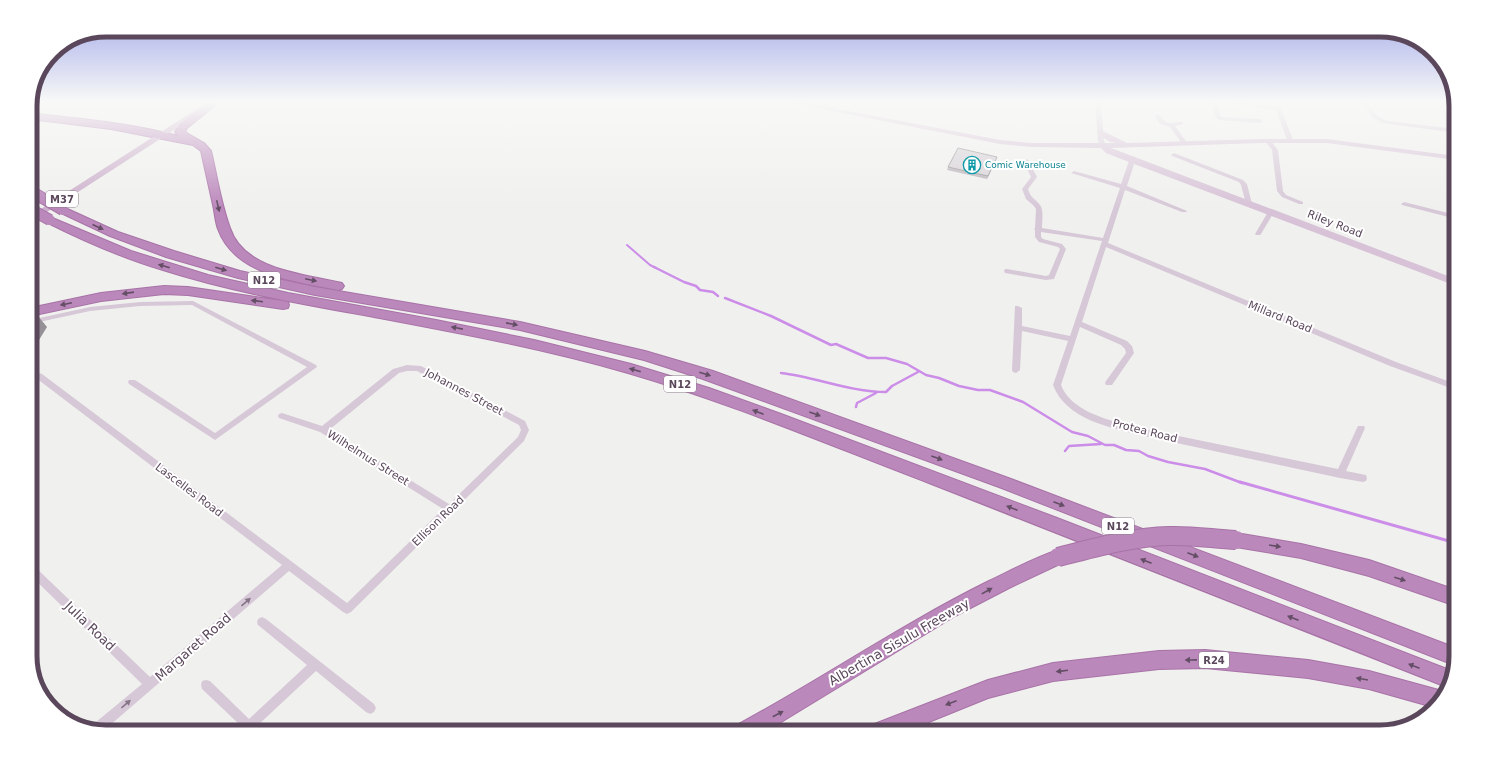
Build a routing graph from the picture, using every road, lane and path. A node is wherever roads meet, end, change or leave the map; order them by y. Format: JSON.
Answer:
{"nodes":[{"id":1,"x":152,"y":137,"type":"edge"},
{"id":2,"x":153,"y":137,"type":"edge"},
{"id":3,"x":169,"y":137,"type":"edge"},
{"id":4,"x":184,"y":137,"type":"edge"},
{"id":5,"x":965,"y":137,"type":"edge"},
{"id":6,"x":1102,"y":137,"type":"edge"},
{"id":7,"x":1106,"y":137,"type":"edge"},
{"id":8,"x":1180,"y":137,"type":"edge"},
{"id":9,"x":1289,"y":137,"type":"edge"},
{"id":10,"x":1290,"y":140,"type":"junction"},
{"id":11,"x":1264,"y":141,"type":"junction"},
{"id":12,"x":1185,"y":144,"type":"junction"},
{"id":13,"x":1132,"y":145,"type":"junction"},
{"id":14,"x":1080,"y":146,"type":"junction"},
{"id":15,"x":1106,"y":146,"type":"junction"},
{"id":16,"x":204,"y":148,"type":"junction"},
{"id":17,"x":1174,"y":155,"type":"dead end"},
{"id":18,"x":1122,"y":156,"type":"junction"},
{"id":19,"x":1449,"y":157,"type":"edge"},
{"id":20,"x":1133,"y":159,"type":"junction"},
{"id":21,"x":1026,"y":161,"type":"dead end"},
{"id":22,"x":1074,"y":173,"type":"dead end"},
{"id":23,"x":1123,"y":187,"type":"junction"},
{"id":24,"x":37,"y":195,"type":"edge"},
{"id":25,"x":1301,"y":203,"type":"dead end"},
{"id":26,"x":1249,"y":204,"type":"junction"},
{"id":27,"x":1404,"y":204,"type":"dead end"},
{"id":28,"x":37,"y":206,"type":"edge"},
{"id":29,"x":1184,"y":211,"type":"dead end"},
{"id":30,"x":1271,"y":212,"type":"junction"},
{"id":31,"x":37,"y":214,"type":"edge"},
{"id":32,"x":37,"y":215,"type":"edge"},
{"id":33,"x":1449,"y":216,"type":"edge"},
{"id":34,"x":1037,"y":229,"type":"junction"},
{"id":35,"x":1258,"y":234,"type":"dead end"},
{"id":36,"x":1105,"y":242,"type":"junction"},
{"id":37,"x":1007,"y":271,"type":"dead end"},
{"id":38,"x":1449,"y":280,"type":"edge"},
{"id":39,"x":1018,"y":308,"type":"dead end"},
{"id":40,"x":37,"y":311,"type":"edge"},
{"id":41,"x":114,"y":311,"type":"dead end"},
{"id":42,"x":473,"y":317,"type":"junction"},
{"id":43,"x":37,"y":320,"type":"edge"},
{"id":44,"x":1078,"y":323,"type":"junction"},
{"id":45,"x":434,"y":324,"type":"junction"},
{"id":46,"x":37,"y":325,"type":"edge"},
{"id":47,"x":1018,"y":328,"type":"junction"},
{"id":48,"x":1072,"y":340,"type":"junction"},
{"id":49,"x":1016,"y":370,"type":"dead end"},
{"id":50,"x":37,"y":375,"type":"edge"},
{"id":51,"x":132,"y":382,"type":"dead end"},
{"id":52,"x":1109,"y":383,"type":"dead end"},
{"id":53,"x":1449,"y":384,"type":"edge"},
{"id":54,"x":282,"y":416,"type":"dead end"},
{"id":55,"x":1361,"y":428,"type":"dead end"},
{"id":56,"x":323,"y":430,"type":"junction"},
{"id":57,"x":525,"y":430,"type":"joint"},
{"id":58,"x":1340,"y":474,"type":"junction"},
{"id":59,"x":1363,"y":478,"type":"dead end"},
{"id":60,"x":450,"y":509,"type":"junction"},
{"id":61,"x":289,"y":565,"type":"junction"},
{"id":62,"x":37,"y":575,"type":"edge"},
{"id":63,"x":1449,"y":596,"type":"edge"},
{"id":64,"x":347,"y":609,"type":"joint"},
{"id":65,"x":262,"y":622,"type":"dead end"},
{"id":66,"x":1449,"y":654,"type":"edge"},
{"id":67,"x":315,"y":665,"type":"junction"},
{"id":68,"x":1445,"y":678,"type":"edge"},
{"id":69,"x":150,"y":684,"type":"junction"},
{"id":70,"x":206,"y":685,"type":"dead end"},
{"id":71,"x":1434,"y":698,"type":"edge"},
{"id":72,"x":370,"y":708,"type":"dead end"},
{"id":73,"x":105,"y":725,"type":"edge"},
{"id":74,"x":244,"y":725,"type":"edge"},
{"id":75,"x":254,"y":725,"type":"edge"},
{"id":76,"x":758,"y":725,"type":"edge"},
{"id":77,"x":897,"y":725,"type":"edge"}],
"edges":[{"from":1,"to":28,"type":"main road","number":"M37"},
{"from":2,"to":32,"type":"main road","number":"M37"},
{"from":3,"to":16,"type":"highway"},
{"from":4,"to":16,"type":"highway"},
{"from":5,"to":14,"type":"main road"},
{"from":6,"to":15,"type":"street"},
{"from":7,"to":13,"type":"main road"},
{"from":8,"to":12,"type":"street"},
{"from":9,"to":10,"type":"street"},
{"from":10,"to":11,"type":"main road"},
{"from":10,"to":19,"type":"main road"},
{"from":11,"to":12,"type":"main road"},
{"from":11,"to":25,"type":"street"},
{"from":12,"to":13,"type":"main road"},
{"from":13,"to":15,"type":"main road"},
{"from":14,"to":15,"type":"main road"},
{"from":14,"to":18,"type":"main road"},
{"from":15,"to":18,"type":"main road","name":"Riley Road"},
{"from":15,"to":20,"type":"main road","name":"Riley Road"},
{"from":16,"to":42,"type":"highway","one_way":true},
{"from":17,"to":26,"type":"street"},
{"from":18,"to":20,"type":"main road","name":"Riley Road"},
{"from":20,"to":23,"type":"street","name":"Protea Road"},
{"from":20,"to":26,"type":"main road","name":"Riley Road"},
{"from":21,"to":34,"type":"street"},
{"from":22,"to":23,"type":"street"},
{"from":23,"to":29,"type":"street"},
{"from":23,"to":36,"type":"street","name":"Protea Road"},
{"from":24,"to":42,"type":"highway","number":"N12","one_way":true,"bridge":true},
{"from":26,"to":30,"type":"main road","name":"Riley Road"},
{"from":27,"to":33,"type":"street"},
{"from":30,"to":35,"type":"street"},
{"from":30,"to":38,"type":"main road","name":"Riley Road"},
{"from":45,"to":31,"type":"highway","number":"N12","one_way":true,"bridge":true},
{"from":34,"to":36,"type":"street","name":"Millard Road"},
{"from":34,"to":37,"type":"street"},
{"from":36,"to":44,"type":"street","name":"Protea Road"},
{"from":36,"to":53,"type":"street","name":"Millard Road"},
{"from":39,"to":47,"type":"street"},
{"from":45,"to":40,"type":"highway","one_way":true},
{"from":41,"to":46,"type":"street"},
{"from":42,"to":66,"type":"highway","number":"N12","one_way":true},
{"from":43,"to":51,"type":"street"},
{"from":44,"to":48,"type":"street","name":"Protea Road"},
{"from":44,"to":52,"type":"street"},
{"from":68,"to":45,"type":"highway","number":"N12","one_way":true},
{"from":47,"to":48,"type":"street"},
{"from":47,"to":49,"type":"street"},
{"from":48,"to":58,"type":"street","name":"Protea Road"},
{"from":50,"to":61,"type":"street","name":"Lascelles Road"},
{"from":54,"to":56,"type":"street","name":"Wilhelmus Street"},
{"from":55,"to":58,"type":"street"},
{"from":56,"to":57,"type":"street","name":"Johannes Street"},
{"from":56,"to":60,"type":"street","name":"Wilhelmus Street"},
{"from":57,"to":60,"type":"street","name":"Ellison Road"},
{"from":58,"to":59,"type":"street","name":"Protea Road"},
{"from":60,"to":64,"type":"street","name":"Ellison Road"},
{"from":61,"to":64,"type":"street","name":"Lascelles Road"},
{"from":69,"to":61,"type":"street","name":"Margaret Road","one_way":true},
{"from":62,"to":69,"type":"street","name":"Julia Road"},
{"from":76,"to":63,"type":"highway","name":"Albertina Sisulu Freeway","one_way":true,"bridge":true},
{"from":65,"to":67,"type":"street"},
{"from":67,"to":72,"type":"street"},
{"from":67,"to":75,"type":"street"},
{"from":73,"to":69,"type":"street","name":"Margaret Road","one_way":true},
{"from":70,"to":74,"type":"street"},
{"from":71,"to":77,"type":"highway","number":"R24","one_way":true}]}
